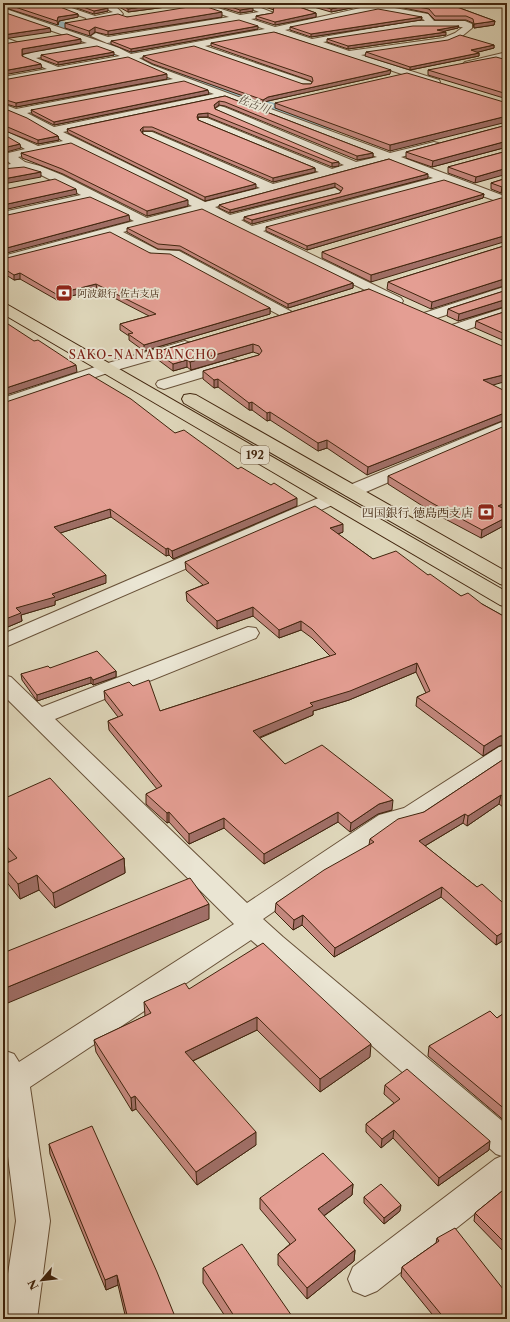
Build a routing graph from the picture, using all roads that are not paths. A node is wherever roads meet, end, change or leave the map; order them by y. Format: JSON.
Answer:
{"nodes":[{"id":1,"x":49,"y":3,"type":"edge"},
{"id":2,"x":98,"y":3,"type":"edge"},
{"id":3,"x":240,"y":3,"type":"edge"},
{"id":4,"x":384,"y":5,"type":"edge"},
{"id":5,"x":7,"y":6,"type":"edge"},
{"id":6,"x":193,"y":6,"type":"edge"},
{"id":7,"x":330,"y":7,"type":"edge"},
{"id":8,"x":316,"y":13,"type":"edge"},
{"id":9,"x":351,"y":13,"type":"junction"},
{"id":10,"x":331,"y":18,"type":"junction"},
{"id":11,"x":92,"y":19,"type":"junction"},
{"id":12,"x":238,"y":19,"type":"junction"},
{"id":13,"x":171,"y":21,"type":"edge"},
{"id":14,"x":34,"y":22,"type":"junction"},
{"id":15,"x":68,"y":22,"type":"junction"},
{"id":16,"x":193,"y":22,"type":"junction"},
{"id":17,"x":104,"y":24,"type":"edge"},
{"id":18,"x":431,"y":24,"type":"junction"},
{"id":19,"x":11,"y":25,"type":"edge"},
{"id":20,"x":148,"y":25,"type":"edge"},
{"id":21,"x":119,"y":30,"type":"edge"},
{"id":22,"x":163,"y":30,"type":"junction"},
{"id":23,"x":273,"y":30,"type":"junction"},
{"id":24,"x":68,"y":33,"type":"junction"},
{"id":25,"x":133,"y":35,"type":"junction"},
{"id":26,"x":246,"y":36,"type":"junction"},
{"id":27,"x":46,"y":37,"type":"edge"},
{"id":28,"x":234,"y":38,"type":"junction"},
{"id":29,"x":32,"y":40,"type":"edge"},
{"id":30,"x":310,"y":41,"type":"junction"},
{"id":31,"x":5,"y":43,"type":"edge"},
{"id":32,"x":268,"y":43,"type":"edge"},
{"id":33,"x":99,"y":44,"type":"junction"},
{"id":34,"x":200,"y":45,"type":"junction"},
{"id":35,"x":348,"y":53,"type":"junction"},
{"id":36,"x":472,"y":53,"type":"edge"},
{"id":37,"x":42,"y":54,"type":"junction"},
{"id":38,"x":507,"y":55,"type":"edge"},
{"id":39,"x":134,"y":56,"type":"junction"},
{"id":40,"x":492,"y":59,"type":"junction"},
{"id":41,"x":455,"y":66,"type":"edge"},
{"id":42,"x":149,"y":67,"type":"junction"},
{"id":43,"x":57,"y":70,"type":"junction"},
{"id":44,"x":133,"y":70,"type":"edge"},
{"id":45,"x":432,"y":70,"type":"edge"},
{"id":46,"x":409,"y":74,"type":"junction"},
{"id":47,"x":392,"y":78,"type":"edge"},
{"id":48,"x":3,"y":80,"type":"edge"},
{"id":49,"x":185,"y":80,"type":"junction"},
{"id":50,"x":306,"y":84,"type":"edge"},
{"id":51,"x":443,"y":85,"type":"edge"},
{"id":52,"x":238,"y":94,"type":"edge"},
{"id":53,"x":226,"y":95,"type":"junction"},
{"id":54,"x":3,"y":107,"type":"edge"},
{"id":55,"x":220,"y":109,"type":"edge"},
{"id":56,"x":16,"y":112,"type":"junction"},
{"id":57,"x":32,"y":119,"type":"junction"},
{"id":58,"x":203,"y":120,"type":"edge"},
{"id":59,"x":3,"y":124,"type":"edge"},
{"id":60,"x":55,"y":130,"type":"junction"},
{"id":61,"x":3,"y":133,"type":"edge"},
{"id":62,"x":148,"y":134,"type":"edge"},
{"id":63,"x":449,"y":141,"type":"edge"},
{"id":64,"x":74,"y":142,"type":"junction"},
{"id":65,"x":36,"y":150,"type":"junction"},
{"id":66,"x":392,"y":156,"type":"junction"},
{"id":67,"x":21,"y":165,"type":"junction"},
{"id":68,"x":355,"y":166,"type":"junction"},
{"id":69,"x":3,"y":168,"type":"edge"},
{"id":70,"x":330,"y":172,"type":"junction"},
{"id":71,"x":439,"y":172,"type":"junction"},
{"id":72,"x":58,"y":178,"type":"junction"},
{"id":73,"x":37,"y":182,"type":"edge"},
{"id":74,"x":495,"y":183,"type":"edge"},
{"id":75,"x":271,"y":188,"type":"junction"},
{"id":76,"x":350,"y":188,"type":"edge"},
{"id":77,"x":477,"y":188,"type":"junction"},
{"id":78,"x":91,"y":196,"type":"junction"},
{"id":79,"x":505,"y":199,"type":"edge"},
{"id":80,"x":480,"y":205,"type":"edge"},
{"id":81,"x":202,"y":206,"type":"junction"},
{"id":82,"x":3,"y":216,"type":"edge"},
{"id":83,"x":229,"y":219,"type":"junction"},
{"id":84,"x":147,"y":223,"type":"junction"},
{"id":85,"x":251,"y":230,"type":"junction"},
{"id":86,"x":111,"y":231,"type":"junction"},
{"id":87,"x":321,"y":252,"type":"edge"},
{"id":88,"x":306,"y":257,"type":"junction"},
{"id":89,"x":3,"y":260,"type":"edge"},
{"id":90,"x":393,"y":282,"type":"edge"},
{"id":91,"x":370,"y":289,"type":"junction"},
{"id":92,"x":507,"y":290,"type":"edge"},
{"id":93,"x":3,"y":292,"type":"edge"},
{"id":94,"x":347,"y":296,"type":"edge"},
{"id":95,"x":3,"y":308,"type":"edge"},
{"id":96,"x":302,"y":310,"type":"edge"},
{"id":97,"x":418,"y":311,"type":"junction"},
{"id":98,"x":507,"y":311,"type":"edge"},
{"id":99,"x":287,"y":315,"type":"junction"},
{"id":100,"x":265,"y":322,"type":"edge"},
{"id":101,"x":457,"y":328,"type":"junction"},
{"id":102,"x":477,"y":337,"type":"edge"},
{"id":103,"x":199,"y":342,"type":"edge"},
{"id":104,"x":245,"y":360,"type":"edge"},
{"id":105,"x":127,"y":363,"type":"junction"},
{"id":106,"x":107,"y":368,"type":"junction"},
{"id":107,"x":164,"y":384,"type":"junction"},
{"id":108,"x":6,"y":400,"type":"edge"},
{"id":109,"x":507,"y":425,"type":"edge"},
{"id":110,"x":352,"y":491,"type":"junction"},
{"id":111,"x":330,"y":498,"type":"junction"},
{"id":112,"x":507,"y":580,"type":"edge"},
{"id":113,"x":507,"y":601,"type":"edge"},
{"id":114,"x":248,"y":633,"type":"dead end"},
{"id":115,"x":3,"y":642,"type":"edge"},
{"id":116,"x":3,"y":682,"type":"edge"},
{"id":117,"x":39,"y":717,"type":"junction"},
{"id":118,"x":507,"y":753,"type":"edge"},
{"id":119,"x":248,"y":922,"type":"junction"},
{"id":120,"x":8,"y":1072,"type":"edge"},
{"id":121,"x":507,"y":1144,"type":"edge"},
{"id":122,"x":507,"y":1169,"type":"edge"},
{"id":123,"x":365,"y":1279,"type":"dead end"},
{"id":124,"x":19,"y":1319,"type":"edge"}],
"edges":[{"from":1,"to":11,"type":"street"},
{"from":2,"to":11,"type":"street"},
{"from":3,"to":12,"type":"street"},
{"from":4,"to":9,"type":"street"},
{"from":4,"to":18,"type":"street"},
{"from":5,"to":14,"type":"street"},
{"from":5,"to":15,"type":"street"},
{"from":6,"to":12,"type":"street"},
{"from":7,"to":9,"type":"street"},
{"from":8,"to":10,"type":"street"},
{"from":9,"to":10,"type":"street"},
{"from":10,"to":23,"type":"street"},
{"from":11,"to":15,"type":"street"},
{"from":11,"to":17,"type":"street"},
{"from":12,"to":16,"type":"street"},
{"from":12,"to":23,"type":"street"},
{"from":13,"to":16,"type":"street"},
{"from":14,"to":19,"type":"street"},
{"from":14,"to":24,"type":"street"},
{"from":15,"to":25,"type":"street"},
{"from":16,"to":22,"type":"street"},
{"from":16,"to":28,"type":"street"},
{"from":18,"to":30,"type":"street"},
{"from":18,"to":35,"type":"street"},
{"from":20,"to":22,"type":"street"},
{"from":21,"to":25,"type":"street"},
{"from":22,"to":25,"type":"street"},
{"from":22,"to":34,"type":"street"},
{"from":23,"to":26,"type":"street"},
{"from":23,"to":30,"type":"street"},
{"from":24,"to":27,"type":"street"},
{"from":24,"to":33,"type":"street"},
{"from":26,"to":28,"type":"street"},
{"from":26,"to":32,"type":"street"},
{"from":28,"to":34,"type":"street"},
{"from":29,"to":31,"type":"street"},
{"from":30,"to":35,"type":"street"},
{"from":31,"to":37,"type":"street"},
{"from":33,"to":37,"type":"street"},
{"from":33,"to":39,"type":"street"},
{"from":34,"to":39,"type":"street"},
{"from":34,"to":50,"type":"street"},
{"from":35,"to":46,"type":"street"},
{"from":36,"to":40,"type":"street"},
{"from":37,"to":43,"type":"street"},
{"from":38,"to":40,"type":"street"},
{"from":39,"to":42,"type":"street"},
{"from":39,"to":43,"type":"street"},
{"from":39,"to":52,"type":"street"},
{"from":40,"to":41,"type":"street"},
{"from":42,"to":44,"type":"street"},
{"from":42,"to":49,"type":"street"},
{"from":43,"to":48,"type":"street"},
{"from":45,"to":46,"type":"street"},
{"from":46,"to":47,"type":"street"},
{"from":46,"to":51,"type":"street"},
{"from":49,"to":53,"type":"street"},
{"from":49,"to":56,"type":"street"},
{"from":53,"to":60,"type":"street"},
{"from":53,"to":66,"type":"street"},
{"from":54,"to":56,"type":"street"},
{"from":55,"to":68,"type":"street"},
{"from":56,"to":57,"type":"street"},
{"from":57,"to":59,"type":"street"},
{"from":57,"to":60,"type":"street"},
{"from":58,"to":70,"type":"street"},
{"from":60,"to":64,"type":"street"},
{"from":61,"to":65,"type":"street"},
{"from":62,"to":75,"type":"street"},
{"from":63,"to":66,"type":"street"},
{"from":64,"to":65,"type":"street"},
{"from":64,"to":81,"type":"street"},
{"from":65,"to":67,"type":"street"},
{"from":66,"to":68,"type":"street"},
{"from":66,"to":71,"type":"street"},
{"from":67,"to":69,"type":"street"},
{"from":67,"to":72,"type":"street"},
{"from":68,"to":70,"type":"street"},
{"from":70,"to":75,"type":"street"},
{"from":71,"to":77,"type":"street"},
{"from":71,"to":85,"type":"street"},
{"from":72,"to":73,"type":"street"},
{"from":72,"to":78,"type":"street"},
{"from":74,"to":77,"type":"street"},
{"from":75,"to":81,"type":"street"},
{"from":76,"to":83,"type":"street"},
{"from":77,"to":79,"type":"street"},
{"from":78,"to":82,"type":"street"},
{"from":78,"to":84,"type":"street"},
{"from":79,"to":80,"type":"street"},
{"from":81,"to":83,"type":"street"},
{"from":81,"to":84,"type":"street"},
{"from":83,"to":85,"type":"street"},
{"from":84,"to":86,"type":"street"},
{"from":85,"to":88,"type":"street"},
{"from":86,"to":89,"type":"street"},
{"from":86,"to":99,"type":"street"},
{"from":87,"to":88,"type":"street"},
{"from":88,"to":91,"type":"street"},
{"from":90,"to":91,"type":"street"},
{"from":91,"to":94,"type":"street"},
{"from":91,"to":97,"type":"street"},
{"from":92,"to":97,"type":"street"},
{"from":93,"to":105,"type":"highway","number":"192"},
{"from":95,"to":106,"type":"highway","number":"192"},
{"from":96,"to":99,"type":"street"},
{"from":97,"to":101,"type":"street"},
{"from":98,"to":101,"type":"street"},
{"from":99,"to":100,"type":"street"},
{"from":101,"to":102,"type":"street"},
{"from":103,"to":105,"type":"street"},
{"from":104,"to":107,"type":"street"},
{"from":105,"to":106,"type":"street"},
{"from":105,"to":107,"type":"highway","number":"192"},
{"from":106,"to":108,"type":"street"},
{"from":106,"to":111,"type":"highway","number":"192"},
{"from":107,"to":110,"type":"highway","number":"192"},
{"from":109,"to":110,"type":"street"},
{"from":110,"to":112,"type":"highway","number":"192"},
{"from":111,"to":113,"type":"highway","number":"192"},
{"from":111,"to":115,"type":"street"},
{"from":114,"to":117,"type":"street"},
{"from":116,"to":117,"type":"street"},
{"from":117,"to":119,"type":"street"},
{"from":118,"to":119,"type":"street"},
{"from":119,"to":120,"type":"street"},
{"from":119,"to":121,"type":"street"},
{"from":120,"to":124,"type":"street"},
{"from":122,"to":123,"type":"street"}]}
